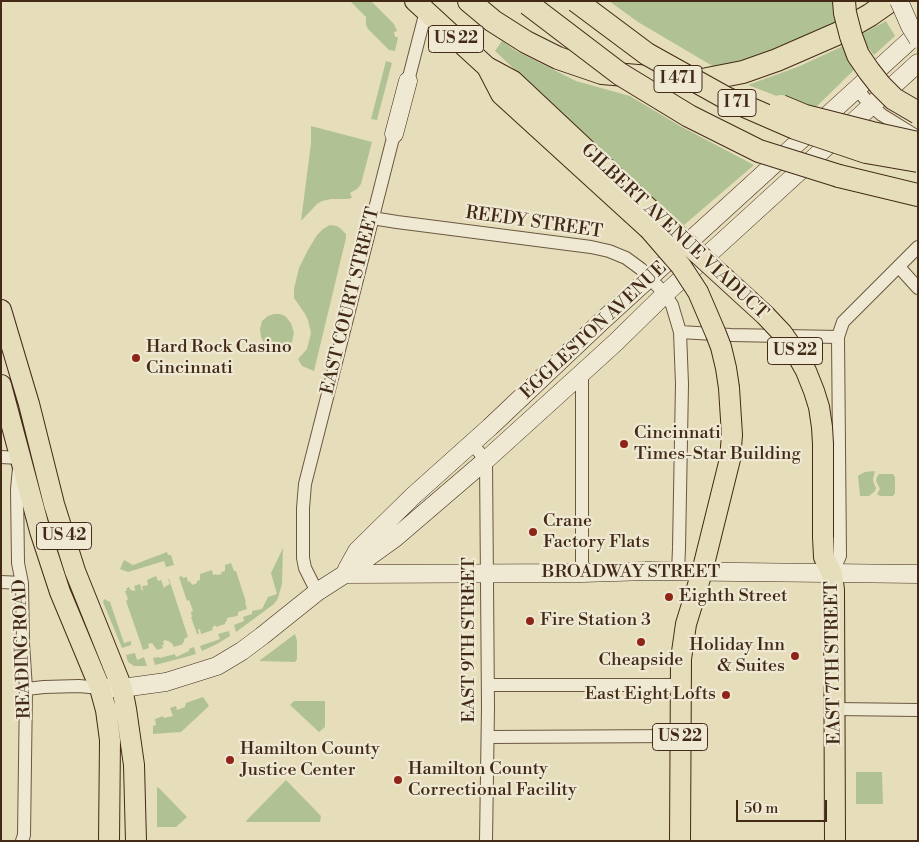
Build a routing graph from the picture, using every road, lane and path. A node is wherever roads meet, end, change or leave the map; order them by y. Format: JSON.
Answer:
{"nodes":[{"id":1,"x":469,"y":1,"type":"edge"},
{"id":2,"x":576,"y":1,"type":"edge"},
{"id":3,"x":844,"y":1,"type":"edge"},
{"id":4,"x":890,"y":1,"type":"edge"},
{"id":5,"x":899,"y":1,"type":"edge"},
{"id":6,"x":526,"y":3,"type":"edge"},
{"id":7,"x":420,"y":6,"type":"edge"},
{"id":8,"x":918,"y":33,"type":"edge"},
{"id":9,"x":918,"y":39,"type":"edge"},
{"id":10,"x":918,"y":63,"type":"edge"},
{"id":11,"x":408,"y":81,"type":"joint"},
{"id":12,"x":857,"y":89,"type":"junction"},
{"id":13,"x":842,"y":102,"type":"junction"},
{"id":14,"x":871,"y":106,"type":"junction"},
{"id":15,"x":918,"y":113,"type":"edge"},
{"id":16,"x":857,"y":118,"type":"junction"},
{"id":17,"x":394,"y":134,"type":"joint"},
{"id":18,"x":918,"y":138,"type":"edge"},
{"id":19,"x":918,"y":142,"type":"edge"},
{"id":20,"x":918,"y":160,"type":"edge"},
{"id":21,"x":916,"y":193,"type":"edge"},
{"id":22,"x":372,"y":218,"type":"junction"},
{"id":23,"x":654,"y":223,"type":"junction"},
{"id":24,"x":918,"y":246,"type":"edge"},
{"id":25,"x":899,"y":267,"type":"junction"},
{"id":26,"x":650,"y":278,"type":"junction"},
{"id":27,"x":918,"y":288,"type":"edge"},
{"id":28,"x":665,"y":294,"type":"junction"},
{"id":29,"x":2,"y":316,"type":"edge"},
{"id":30,"x":680,"y":332,"type":"junction"},
{"id":31,"x":838,"y":337,"type":"junction"},
{"id":32,"x":582,"y":373,"type":"junction"},
{"id":33,"x":1,"y":385,"type":"edge"},
{"id":34,"x":472,"y":444,"type":"junction"},
{"id":35,"x":11,"y":458,"type":"edge"},
{"id":36,"x":486,"y":460,"type":"junction"},
{"id":37,"x":678,"y":572,"type":"junction"},
{"id":38,"x":702,"y":572,"type":"junction"},
{"id":39,"x":582,"y":573,"type":"junction"},
{"id":40,"x":345,"y":574,"type":"junction"},
{"id":41,"x":488,"y":574,"type":"junction"},
{"id":42,"x":832,"y":574,"type":"junction"},
{"id":43,"x":918,"y":574,"type":"edge"},
{"id":44,"x":1,"y":582,"type":"edge"},
{"id":45,"x":22,"y":583,"type":"junction"},
{"id":46,"x":316,"y":592,"type":"junction"},
{"id":47,"x":680,"y":685,"type":"junction"},
{"id":48,"x":488,"y":686,"type":"junction"},
{"id":49,"x":100,"y":688,"type":"junction"},
{"id":50,"x":122,"y":688,"type":"junction"},
{"id":51,"x":26,"y":689,"type":"junction"},
{"id":52,"x":835,"y":709,"type":"junction"},
{"id":53,"x":918,"y":710,"type":"edge"},
{"id":54,"x":680,"y":736,"type":"junction"},
{"id":55,"x":488,"y":737,"type":"junction"},
{"id":56,"x":22,"y":841,"type":"edge"},
{"id":57,"x":109,"y":841,"type":"edge"},
{"id":58,"x":136,"y":841,"type":"edge"},
{"id":59,"x":486,"y":841,"type":"edge"},
{"id":60,"x":680,"y":841,"type":"edge"},
{"id":61,"x":835,"y":841,"type":"edge"}],
"edges":[{"from":1,"to":4,"type":"highway","number":"I 471"},
{"from":2,"to":19,"type":"highway","bridge":true},
{"from":2,"to":20,"type":"highway","number":"I 71","bridge":true},
{"from":3,"to":15,"type":"highway","bridge":true},
{"from":5,"to":9,"type":"main road","bridge":true},
{"from":6,"to":21,"type":"highway","number":"I 71","bridge":true},
{"from":7,"to":11,"type":"street","name":"EAST COURT STREET"},
{"from":7,"to":23,"type":"main road","name":"GILBERT AVENUE VIADUCT","number":"US 22"},
{"from":8,"to":12,"type":"main road","name":"EGGLESTON AVENUE"},
{"from":10,"to":14,"type":"main road","name":"EGGLESTON AVENUE"},
{"from":11,"to":17,"type":"main road","name":"EAST COURT STREET"},
{"from":12,"to":13,"type":"main road","name":"EGGLESTON AVENUE"},
{"from":12,"to":14,"type":"street"},
{"from":13,"to":16,"type":"street"},
{"from":13,"to":26,"type":"main road","name":"EGGLESTON AVENUE"},
{"from":14,"to":16,"type":"main road","name":"EGGLESTON AVENUE"},
{"from":14,"to":18,"type":"street"},
{"from":16,"to":20,"type":"street"},
{"from":16,"to":28,"type":"main road","name":"EGGLESTON AVENUE"},
{"from":17,"to":22,"type":"street","name":"EAST COURT STREET"},
{"from":22,"to":26,"type":"street","name":"REEDY STREET"},
{"from":22,"to":46,"type":"street","name":"EAST COURT STREET"},
{"from":23,"to":38,"type":"main road","name":"GILBERT AVENUE VIADUCT","number":"US 22","bridge":true},
{"from":23,"to":42,"type":"main road","name":"GILBERT AVENUE VIADUCT","number":"US 22","bridge":true},
{"from":24,"to":25,"type":"street"},
{"from":25,"to":27,"type":"street"},
{"from":25,"to":31,"type":"street"},
{"from":26,"to":28,"type":"street","name":"REEDY STREET"},
{"from":26,"to":34,"type":"main road","name":"EGGLESTON AVENUE"},
{"from":28,"to":30,"type":"street","name":"REEDY STREET"},
{"from":28,"to":32,"type":"main road","name":"EGGLESTON AVENUE"},
{"from":29,"to":50,"type":"main road","number":"US 42"},
{"from":30,"to":31,"type":"street"},
{"from":30,"to":37,"type":"street","name":"REEDY STREET"},
{"from":31,"to":42,"type":"street","name":"EAST 7TH STREET"},
{"from":32,"to":36,"type":"main road","name":"EGGLESTON AVENUE"},
{"from":32,"to":39,"type":"street"},
{"from":33,"to":35,"type":"main road","name":"READING ROAD","number":"US 42"},
{"from":34,"to":36,"type":"street"},
{"from":34,"to":40,"type":"main road","name":"EGGLESTON AVENUE"},
{"from":35,"to":45,"type":"street","name":"READING ROAD"},
{"from":35,"to":49,"type":"main road","name":"READING ROAD","number":"US 42"},
{"from":36,"to":40,"type":"main road","name":"EGGLESTON AVENUE"},
{"from":36,"to":41,"type":"street","name":"EAST 9TH STREET"},
{"from":37,"to":38,"type":"main road","name":"BROADWAY STREET"},
{"from":37,"to":39,"type":"main road","name":"BROADWAY STREET"},
{"from":38,"to":42,"type":"main road","name":"BROADWAY STREET"},
{"from":38,"to":47,"type":"main road","number":"US 22"},
{"from":39,"to":41,"type":"main road","name":"BROADWAY STREET"},
{"from":40,"to":41,"type":"main road","name":"BROADWAY STREET"},
{"from":40,"to":46,"type":"main road","name":"EGGLESTON AVENUE"},
{"from":41,"to":48,"type":"street","name":"EAST 9TH STREET"},
{"from":42,"to":43,"type":"main road","name":"BROADWAY STREET"},
{"from":42,"to":52,"type":"main road","name":"EAST 7TH STREET","number":"US 22"},
{"from":44,"to":45,"type":"street"},
{"from":45,"to":51,"type":"street","name":"READING ROAD"},
{"from":46,"to":50,"type":"main road","name":"EGGLESTON AVENUE"},
{"from":47,"to":48,"type":"street"},
{"from":47,"to":54,"type":"main road","number":"US 22"},
{"from":48,"to":55,"type":"street","name":"EAST 9TH STREET"},
{"from":49,"to":50,"type":"main road","name":"EGGLESTON AVENUE"},
{"from":49,"to":51,"type":"street","name":"EGGLESTON AVENUE"},
{"from":49,"to":57,"type":"main road","number":"US 42"},
{"from":50,"to":58,"type":"main road","number":"US 42"},
{"from":51,"to":56,"type":"street","name":"READING ROAD"},
{"from":52,"to":53,"type":"street"},
{"from":52,"to":61,"type":"main road","name":"EAST 7TH STREET","number":"US 22"},
{"from":54,"to":55,"type":"street"},
{"from":54,"to":60,"type":"main road","number":"US 22"},
{"from":55,"to":59,"type":"street","name":"EAST 9TH STREET"}]}
